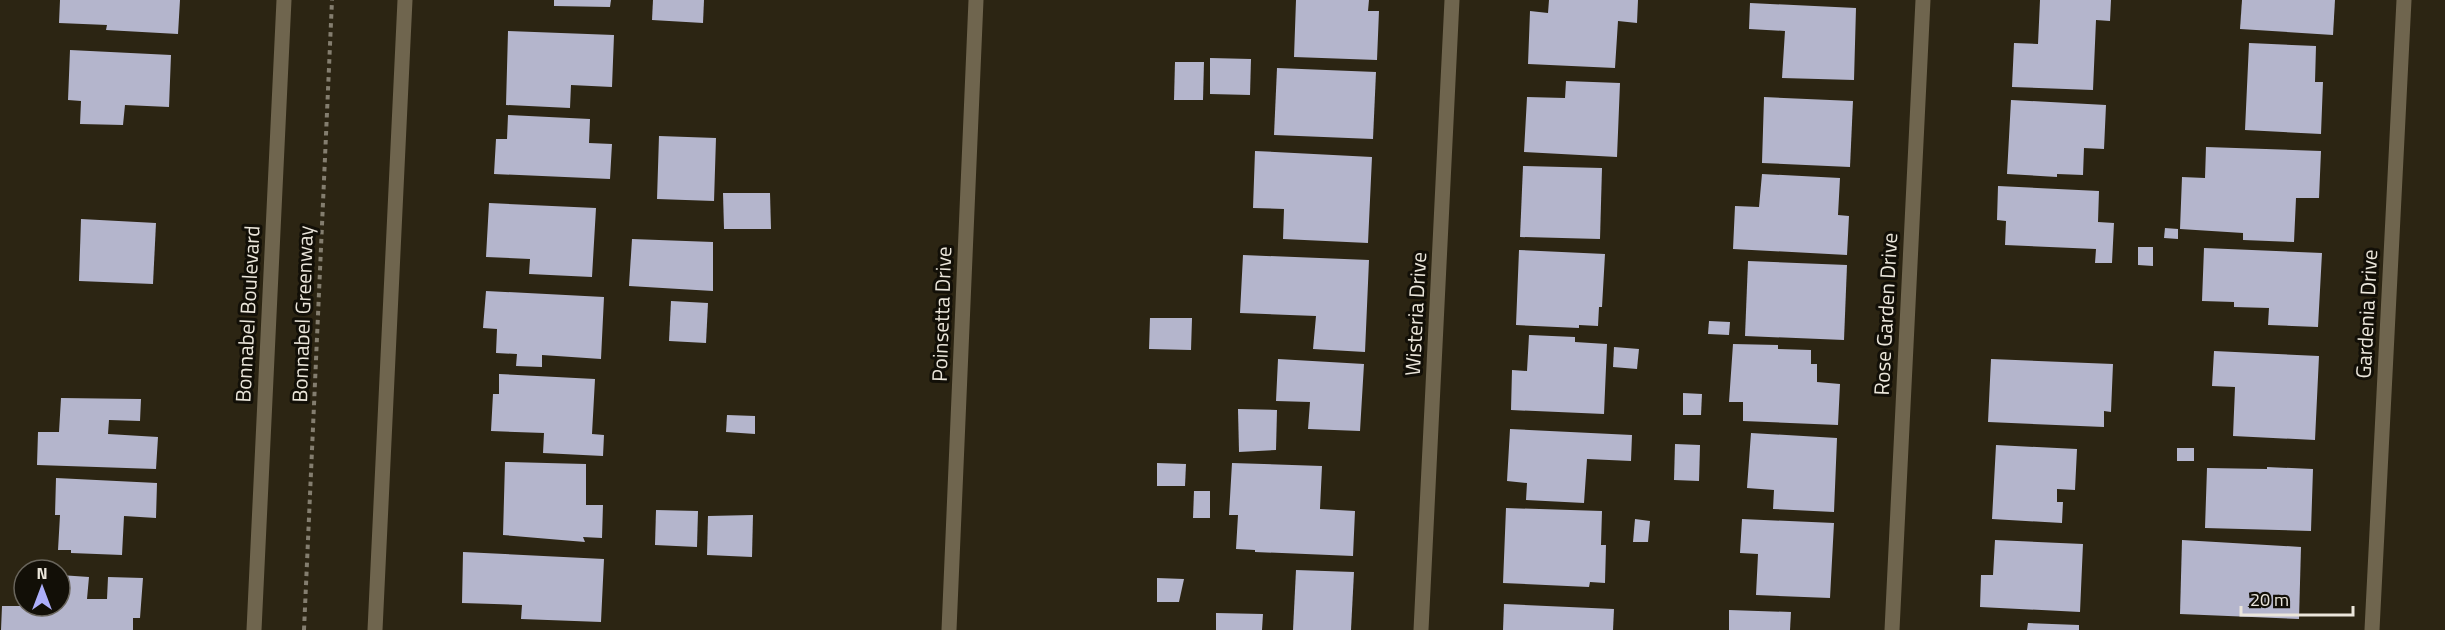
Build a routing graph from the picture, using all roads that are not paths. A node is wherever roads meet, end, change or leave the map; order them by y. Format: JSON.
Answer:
{"nodes":[{"id":1,"x":284,"y":0,"type":"edge"},
{"id":2,"x":405,"y":0,"type":"edge"},
{"id":3,"x":976,"y":0,"type":"edge"},
{"id":4,"x":1452,"y":0,"type":"edge"},
{"id":5,"x":1923,"y":0,"type":"edge"},
{"id":6,"x":2404,"y":0,"type":"edge"},
{"id":7,"x":254,"y":630,"type":"edge"},
{"id":8,"x":375,"y":630,"type":"edge"},
{"id":9,"x":949,"y":630,"type":"edge"},
{"id":10,"x":1421,"y":630,"type":"edge"},
{"id":11,"x":1892,"y":630,"type":"edge"},
{"id":12,"x":2372,"y":630,"type":"edge"}],
"edges":[{"from":1,"to":7,"type":"street","name":"Bonnabel Boulevard"},
{"from":2,"to":8,"type":"street"},
{"from":3,"to":9,"type":"street","name":"Poinsetta Drive"},
{"from":4,"to":10,"type":"street","name":"Wisteria Drive"},
{"from":5,"to":11,"type":"street","name":"Rose Garden Drive"},
{"from":6,"to":12,"type":"street","name":"Gardenia Drive"}]}
